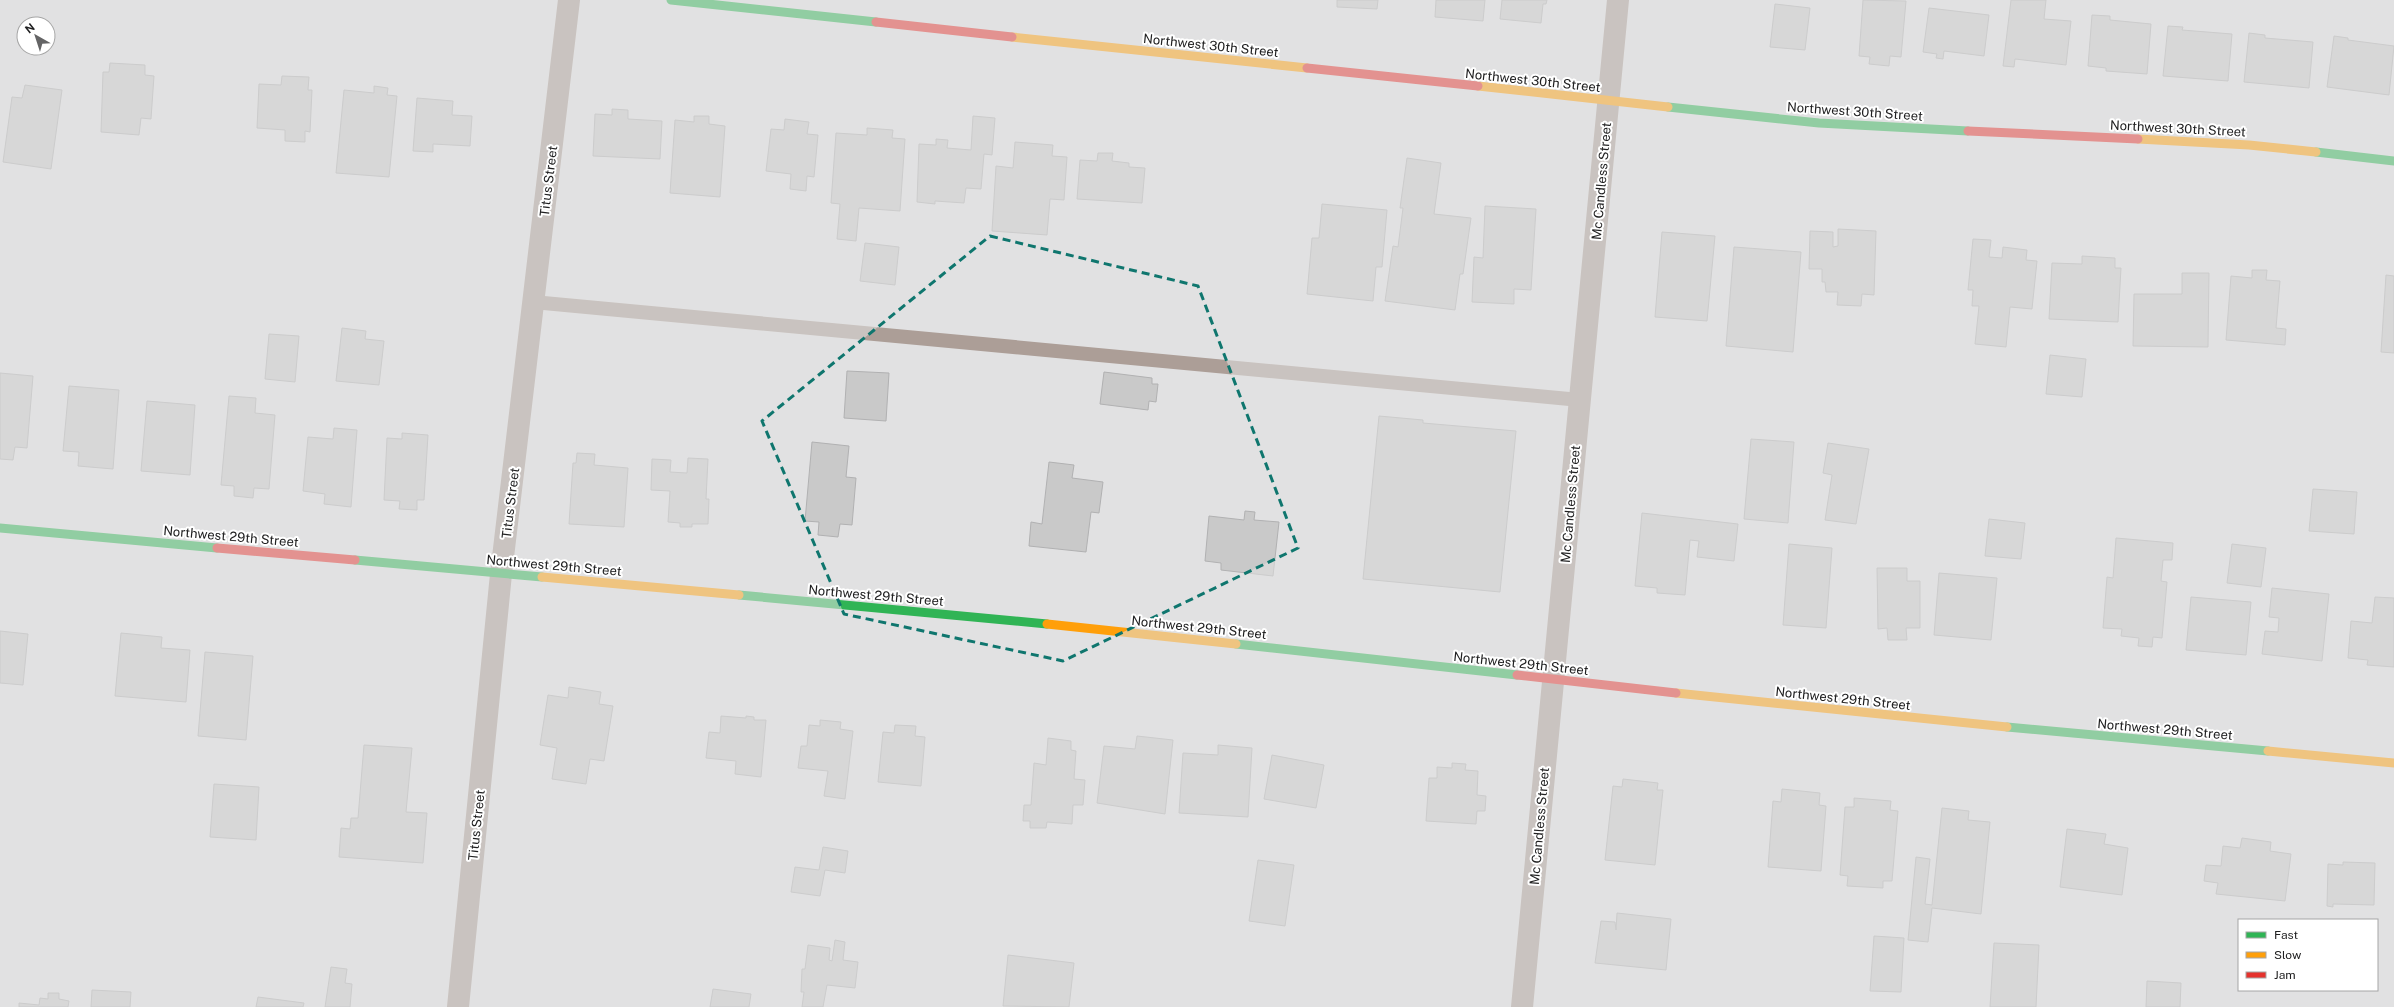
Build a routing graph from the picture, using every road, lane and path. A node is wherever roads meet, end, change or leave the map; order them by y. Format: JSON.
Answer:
{"nodes":[{"id":1,"x":569,"y":0,"type":"edge"},
{"id":2,"x":671,"y":0,"type":"edge"},
{"id":3,"x":1618,"y":0,"type":"edge"},
{"id":4,"x":1608,"y":101,"type":"junction"},
{"id":5,"x":2394,"y":161,"type":"edge"},
{"id":6,"x":533,"y":302,"type":"junction"},
{"id":7,"x":1580,"y":400,"type":"junction"},
{"id":8,"x":0,"y":528,"type":"edge"},
{"id":9,"x":501,"y":574,"type":"junction"},
{"id":10,"x":1553,"y":679,"type":"junction"},
{"id":11,"x":2394,"y":763,"type":"edge"},
{"id":12,"x":458,"y":1007,"type":"edge"},
{"id":13,"x":1522,"y":1007,"type":"edge"}],
"edges":[{"from":1,"to":6,"type":"street","name":"Titus Street"},
{"from":2,"to":4,"type":"street","name":"Northwest 30th Street"},
{"from":3,"to":4,"type":"street","name":"Mc Candless Street"},
{"from":4,"to":5,"type":"street","name":"Northwest 30th Street"},
{"from":4,"to":7,"type":"street","name":"Mc Candless Street"},
{"from":6,"to":7,"type":"lane"},
{"from":6,"to":9,"type":"street","name":"Titus Street"},
{"from":7,"to":10,"type":"street","name":"Mc Candless Street"},
{"from":8,"to":9,"type":"street","name":"Northwest 29th Street"},
{"from":9,"to":10,"type":"street","name":"Northwest 29th Street"},
{"from":9,"to":12,"type":"street","name":"Titus Street"},
{"from":10,"to":11,"type":"street","name":"Northwest 29th Street"},
{"from":10,"to":13,"type":"street","name":"Mc Candless Street"}]}
